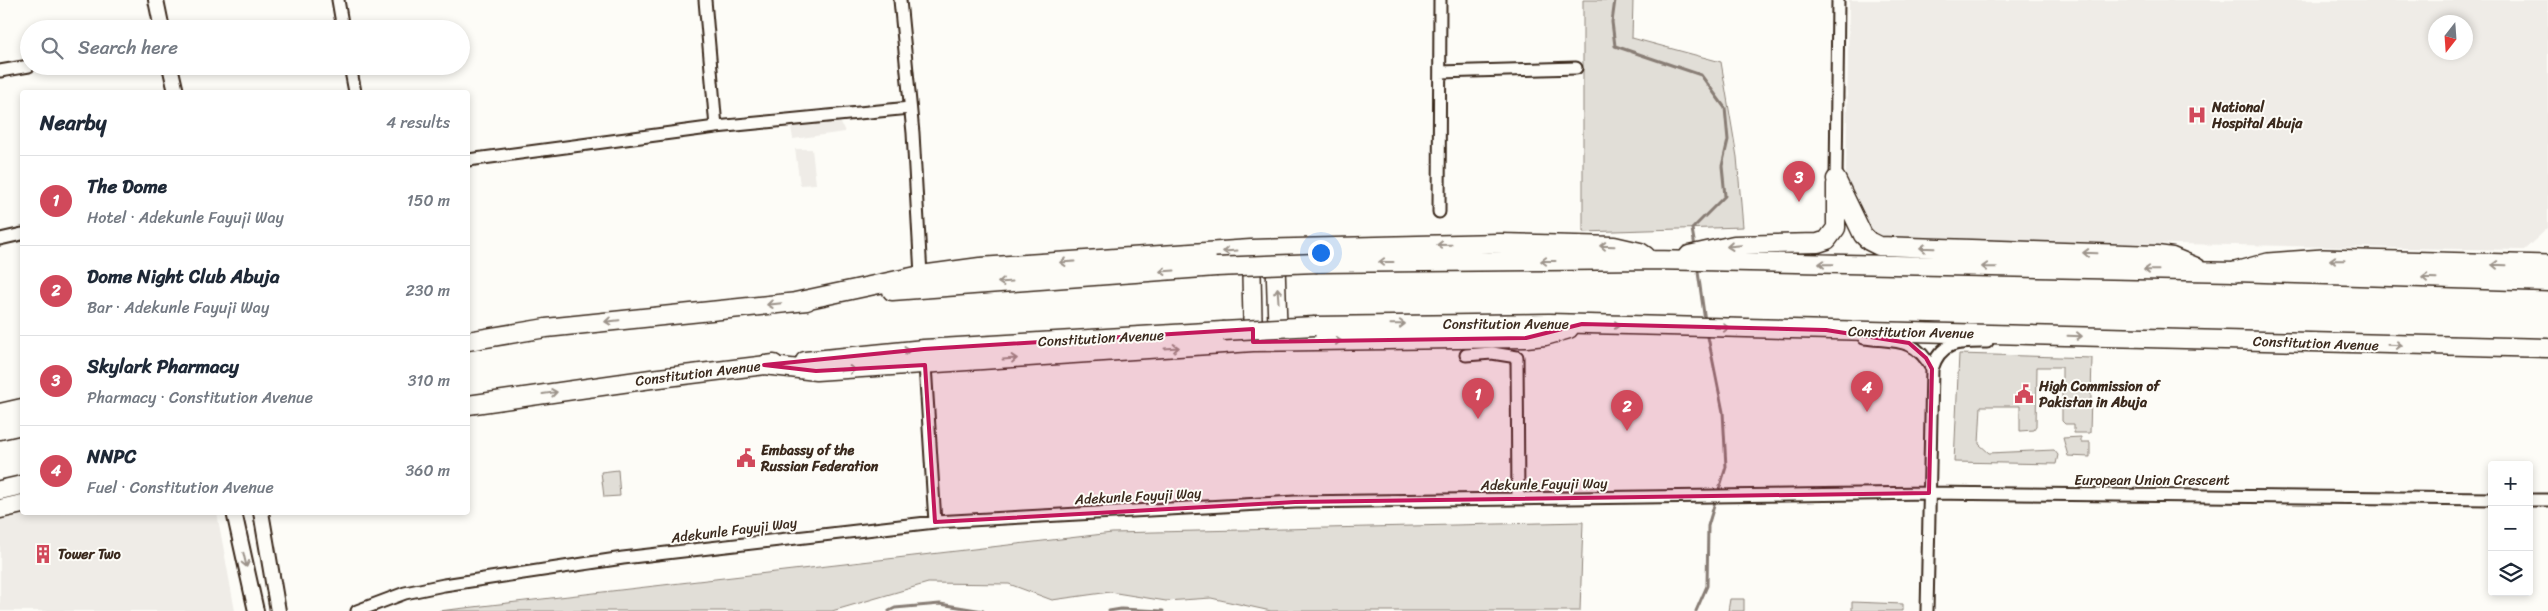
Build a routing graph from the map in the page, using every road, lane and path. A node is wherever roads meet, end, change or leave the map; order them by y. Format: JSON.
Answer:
{"nodes":[{"id":1,"x":156,"y":0,"type":"edge"},
{"id":2,"x":338,"y":0,"type":"edge"},
{"id":3,"x":704,"y":0,"type":"edge"},
{"id":4,"x":900,"y":0,"type":"edge"},
{"id":5,"x":1440,"y":0,"type":"edge"},
{"id":6,"x":1838,"y":0,"type":"edge"},
{"id":7,"x":160,"y":20,"type":"edge"},
{"id":8,"x":341,"y":20,"type":"edge"},
{"id":9,"x":20,"y":68,"type":"edge"},
{"id":10,"x":1576,"y":68,"type":"dead end"},
{"id":11,"x":0,"y":71,"type":"edge"},
{"id":12,"x":1440,"y":72,"type":"junction"},
{"id":13,"x":172,"y":75,"type":"edge"},
{"id":14,"x":351,"y":75,"type":"edge"},
{"id":15,"x":176,"y":90,"type":"edge"},
{"id":16,"x":354,"y":90,"type":"edge"},
{"id":17,"x":910,"y":108,"type":"junction"},
{"id":18,"x":716,"y":127,"type":"junction"},
{"id":19,"x":470,"y":160,"type":"edge"},
{"id":20,"x":1836,"y":179,"type":"junction"},
{"id":21,"x":1439,"y":212,"type":"dead end"},
{"id":22,"x":20,"y":234,"type":"edge"},
{"id":23,"x":0,"y":239,"type":"edge"},
{"id":24,"x":1275,"y":248,"type":"junction"},
{"id":25,"x":1251,"y":249,"type":"junction"},
{"id":26,"x":1660,"y":260,"type":"junction"},
{"id":27,"x":2548,"y":265,"type":"edge"},
{"id":28,"x":2205,"y":271,"type":"junction"},
{"id":29,"x":2235,"y":272,"type":"junction"},
{"id":30,"x":921,"y":274,"type":"junction"},
{"id":31,"x":2548,"y":282,"type":"edge"},
{"id":32,"x":795,"y":302,"type":"junction"},
{"id":33,"x":1582,"y":324,"type":"junction"},
{"id":34,"x":1826,"y":330,"type":"junction"},
{"id":35,"x":2042,"y":336,"type":"junction"},
{"id":36,"x":470,"y":341,"type":"edge"},
{"id":37,"x":1278,"y":341,"type":"junction"},
{"id":38,"x":1253,"y":342,"type":"junction"},
{"id":39,"x":2548,"y":348,"type":"edge"},
{"id":40,"x":1466,"y":355,"type":"dead end"},
{"id":41,"x":764,"y":365,"type":"junction"},
{"id":42,"x":925,"y":365,"type":"junction"},
{"id":43,"x":1932,"y":369,"type":"junction"},
{"id":44,"x":522,"y":397,"type":"junction"},
{"id":45,"x":470,"y":405,"type":"edge"},
{"id":46,"x":20,"y":408,"type":"edge"},
{"id":47,"x":0,"y":413,"type":"edge"},
{"id":48,"x":470,"y":413,"type":"edge"},
{"id":49,"x":20,"y":425,"type":"edge"},
{"id":50,"x":0,"y":430,"type":"edge"},
{"id":51,"x":20,"y":485,"type":"edge"},
{"id":52,"x":0,"y":490,"type":"edge"},
{"id":53,"x":1929,"y":494,"type":"junction"},
{"id":54,"x":1518,"y":499,"type":"junction"},
{"id":55,"x":2488,"y":499,"type":"edge"},
{"id":56,"x":2533,"y":500,"type":"edge"},
{"id":57,"x":2548,"y":500,"type":"edge"},
{"id":58,"x":20,"y":504,"type":"edge"},
{"id":59,"x":0,"y":509,"type":"edge"},
{"id":60,"x":235,"y":515,"type":"edge"},
{"id":61,"x":262,"y":515,"type":"edge"},
{"id":62,"x":935,"y":522,"type":"junction"},
{"id":63,"x":256,"y":611,"type":"edge"},
{"id":64,"x":278,"y":611,"type":"edge"},
{"id":65,"x":357,"y":611,"type":"edge"},
{"id":66,"x":1927,"y":611,"type":"edge"}],
"edges":[{"from":1,"to":7,"type":"street"},
{"from":2,"to":8,"type":"street"},
{"from":3,"to":18,"type":"street"},
{"from":4,"to":17,"type":"street"},
{"from":5,"to":12,"type":"street"},
{"from":6,"to":20,"type":"street"},
{"from":9,"to":11,"type":"street"},
{"from":10,"to":12,"type":"street"},
{"from":12,"to":21,"type":"street"},
{"from":13,"to":15,"type":"street"},
{"from":14,"to":16,"type":"street"},
{"from":17,"to":18,"type":"street"},
{"from":17,"to":30,"type":"street"},
{"from":18,"to":19,"type":"street"},
{"from":20,"to":26,"type":"main road","one_way":true},
{"from":28,"to":20,"type":"main road","one_way":true},
{"from":22,"to":23,"type":"street"},
{"from":24,"to":25,"type":"main road"},
{"from":26,"to":24,"type":"main road","one_way":true},
{"from":37,"to":24,"type":"main road","one_way":true},
{"from":25,"to":30,"type":"main road","one_way":true},
{"from":25,"to":38,"type":"main road"},
{"from":28,"to":26,"type":"main road","one_way":true},
{"from":26,"to":32,"type":"main road","one_way":true,"bridge":true},
{"from":27,"to":29,"type":"highway","one_way":true},
{"from":28,"to":29,"type":"main road"},
{"from":31,"to":29,"type":"main road","one_way":true},
{"from":30,"to":32,"type":"main road"},
{"from":32,"to":36,"type":"main road","one_way":true},
{"from":33,"to":34,"type":"main road","name":"Constitution Avenue","one_way":true},
{"from":37,"to":33,"type":"main road","one_way":true},
{"from":41,"to":33,"type":"main road","name":"Constitution Avenue","one_way":true,"bridge":true},
{"from":34,"to":35,"type":"main road","name":"Constitution Avenue"},
{"from":34,"to":43,"type":"street"},
{"from":35,"to":39,"type":"main road","name":"Constitution Avenue","one_way":true},
{"from":35,"to":43,"type":"street"},
{"from":37,"to":38,"type":"main road"},
{"from":42,"to":38,"type":"main road","one_way":true},
{"from":40,"to":54,"type":"street"},
{"from":41,"to":42,"type":"main road","one_way":true},
{"from":44,"to":41,"type":"main road","name":"Constitution Avenue","one_way":true},
{"from":42,"to":62,"type":"street"},
{"from":43,"to":53,"type":"street"},
{"from":44,"to":45,"type":"main road","name":"Constitution Avenue"},
{"from":44,"to":48,"type":"main road"},
{"from":46,"to":47,"type":"main road"},
{"from":49,"to":50,"type":"main road"},
{"from":51,"to":52,"type":"main road"},
{"from":53,"to":54,"type":"street","name":"Adekunle Fayuji Way"},
{"from":53,"to":55,"type":"street","name":"European Union Crescent"},
{"from":53,"to":66,"type":"street"},
{"from":54,"to":62,"type":"street","name":"Adekunle Fayuji Way"},
{"from":56,"to":57,"type":"street"},
{"from":58,"to":59,"type":"main road"},
{"from":60,"to":63,"type":"street","one_way":true},
{"from":61,"to":64,"type":"street"},
{"from":62,"to":65,"type":"street","name":"Adekunle Fayuji Way"}]}
